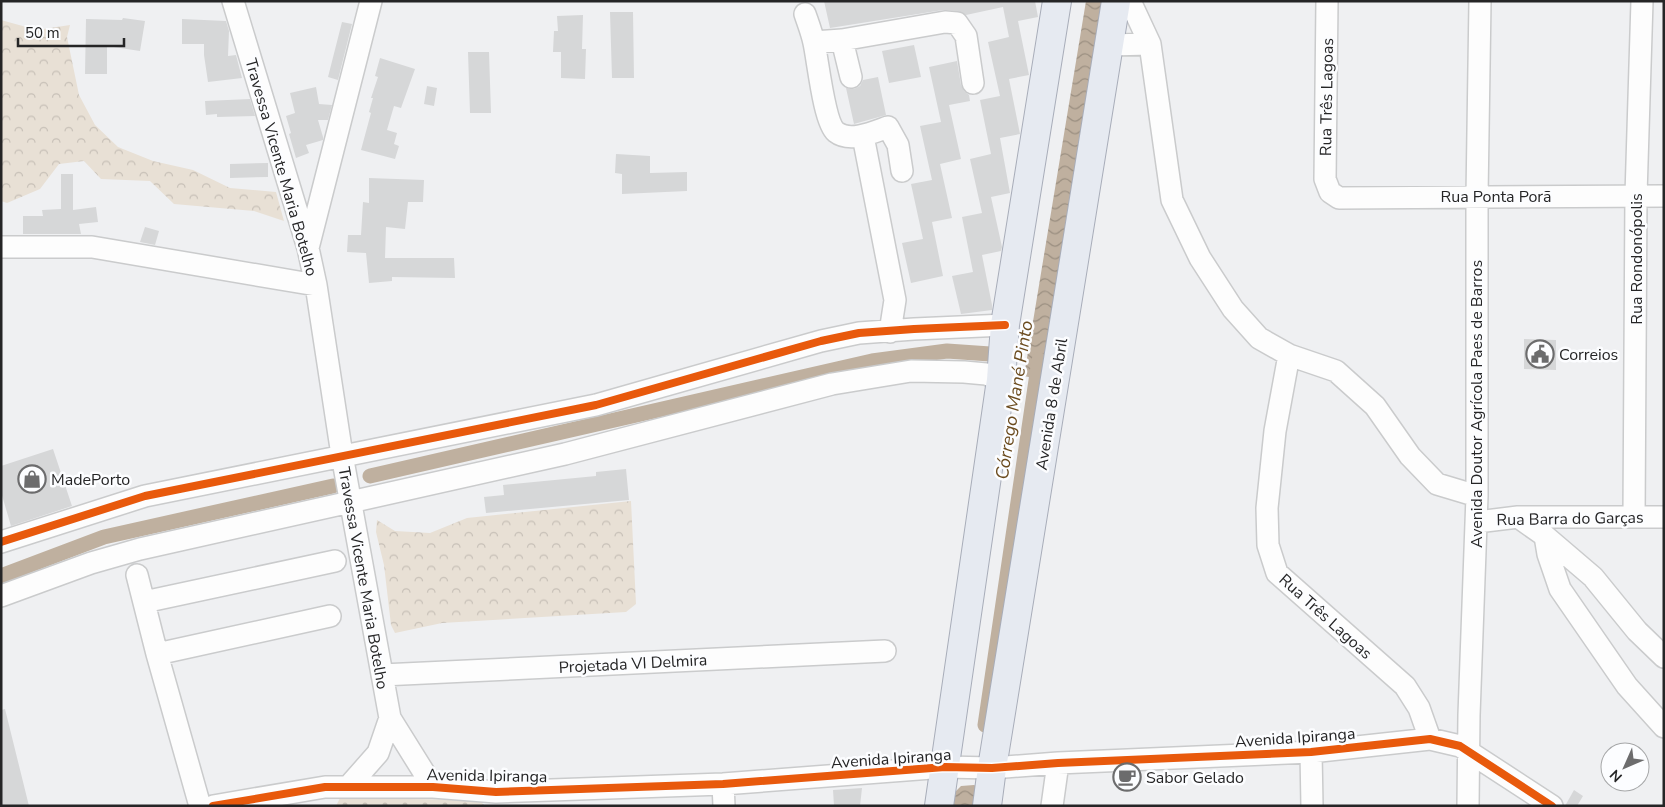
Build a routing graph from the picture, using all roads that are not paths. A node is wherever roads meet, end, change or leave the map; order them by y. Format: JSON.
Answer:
{"nodes":[{"id":1,"x":233,"y":1,"type":"edge"},
{"id":2,"x":371,"y":1,"type":"edge"},
{"id":3,"x":1057,"y":1,"type":"edge"},
{"id":4,"x":1116,"y":1,"type":"edge"},
{"id":5,"x":1130,"y":1,"type":"edge"},
{"id":6,"x":1327,"y":1,"type":"edge"},
{"id":7,"x":1480,"y":1,"type":"edge"},
{"id":8,"x":1642,"y":1,"type":"edge"},
{"id":9,"x":805,"y":14,"type":"dead end"},
{"id":10,"x":842,"y":40,"type":"junction"},
{"id":11,"x":814,"y":42,"type":"junction"},
{"id":12,"x":1150,"y":44,"type":"junction"},
{"id":13,"x":1108,"y":45,"type":"junction"},
{"id":14,"x":850,"y":78,"type":"dead end"},
{"id":15,"x":973,"y":83,"type":"dead end"},
{"id":16,"x":862,"y":136,"type":"junction"},
{"id":17,"x":902,"y":171,"type":"dead end"},
{"id":18,"x":1330,"y":192,"type":"joint"},
{"id":19,"x":1636,"y":195,"type":"junction"},
{"id":20,"x":1477,"y":196,"type":"junction"},
{"id":21,"x":1664,"y":196,"type":"edge"},
{"id":22,"x":1,"y":247,"type":"edge"},
{"id":23,"x":308,"y":248,"type":"junction"},
{"id":24,"x":316,"y":285,"type":"junction"},
{"id":25,"x":1005,"y":325,"type":"junction"},
{"id":26,"x":890,"y":332,"type":"junction"},
{"id":27,"x":1289,"y":355,"type":"junction"},
{"id":28,"x":1001,"y":380,"type":"junction"},
{"id":29,"x":342,"y":456,"type":"junction"},
{"id":30,"x":1478,"y":496,"type":"junction"},
{"id":31,"x":350,"y":502,"type":"junction"},
{"id":32,"x":1634,"y":516,"type":"junction"},
{"id":33,"x":1518,"y":517,"type":"junction"},
{"id":34,"x":1664,"y":517,"type":"edge"},
{"id":35,"x":1477,"y":522,"type":"junction"},
{"id":36,"x":1545,"y":536,"type":"junction"},
{"id":37,"x":1,"y":541,"type":"edge"},
{"id":38,"x":335,"y":561,"type":"dead end"},
{"id":39,"x":138,"y":575,"type":"dead end"},
{"id":40,"x":1,"y":596,"type":"edge"},
{"id":41,"x":144,"y":602,"type":"junction"},
{"id":42,"x":330,"y":616,"type":"dead end"},
{"id":43,"x":884,"y":651,"type":"dead end"},
{"id":44,"x":157,"y":654,"type":"junction"},
{"id":45,"x":1664,"y":658,"type":"edge"},
{"id":46,"x":382,"y":675,"type":"junction"},
{"id":47,"x":390,"y":718,"type":"junction"},
{"id":48,"x":1664,"y":727,"type":"edge"},
{"id":49,"x":1430,"y":740,"type":"junction"},
{"id":50,"x":1468,"y":751,"type":"junction"},
{"id":51,"x":1311,"y":752,"type":"junction"},
{"id":52,"x":1058,"y":763,"type":"junction"},
{"id":53,"x":947,"y":767,"type":"junction"},
{"id":54,"x":991,"y":767,"type":"junction"},
{"id":55,"x":723,"y":784,"type":"junction"},
{"id":56,"x":348,"y":787,"type":"junction"},
{"id":57,"x":433,"y":787,"type":"junction"},
{"id":58,"x":326,"y":796,"type":"edge"},
{"id":59,"x":496,"y":799,"type":"edge"},
{"id":60,"x":200,"y":806,"type":"edge"},
{"id":61,"x":213,"y":806,"type":"edge"},
{"id":62,"x":724,"y":806,"type":"edge"},
{"id":63,"x":940,"y":806,"type":"edge"},
{"id":64,"x":987,"y":806,"type":"edge"},
{"id":65,"x":1052,"y":806,"type":"edge"},
{"id":66,"x":1312,"y":806,"type":"edge"},
{"id":67,"x":1468,"y":806,"type":"edge"},
{"id":68,"x":1552,"y":806,"type":"edge"}],
"edges":[{"from":1,"to":23,"type":"street","name":"Travessa Vicente Maria Botelho"},
{"from":2,"to":23,"type":"street"},
{"from":3,"to":25,"type":"main road"},
{"from":4,"to":13,"type":"main road","name":"Avenida 8 de Abril"},
{"from":5,"to":12,"type":"street","name":"Rua Barra do Garças"},
{"from":6,"to":18,"type":"street","name":"Rua Três Lagoas"},
{"from":7,"to":20,"type":"street","name":"Avenida Doutor Agrícola Paes de Barros"},
{"from":8,"to":19,"type":"street","name":"Rua Rondonópolis"},
{"from":9,"to":11,"type":"street"},
{"from":10,"to":11,"type":"street"},
{"from":10,"to":14,"type":"street"},
{"from":10,"to":15,"type":"street"},
{"from":11,"to":16,"type":"street"},
{"from":12,"to":13,"type":"street"},
{"from":12,"to":27,"type":"street","name":"Rua Barra do Garças"},
{"from":13,"to":54,"type":"main road","name":"Avenida 8 de Abril"},
{"from":16,"to":17,"type":"street"},
{"from":16,"to":26,"type":"street"},
{"from":18,"to":20,"type":"street","name":"Rua Ponta Porã"},
{"from":19,"to":20,"type":"street","name":"Rua Ponta Porã"},
{"from":19,"to":21,"type":"street","name":"Rua Ponta Porã"},
{"from":19,"to":32,"type":"street","name":"Rua Rondonópolis"},
{"from":20,"to":30,"type":"street","name":"Avenida Doutor Agrícola Paes de Barros"},
{"from":22,"to":24,"type":"street"},
{"from":23,"to":24,"type":"street","name":"Travessa Vicente Maria Botelho"},
{"from":24,"to":29,"type":"street","name":"Travessa Vicente Maria Botelho"},
{"from":25,"to":26,"type":"street"},
{"from":25,"to":28,"type":"main road"},
{"from":26,"to":29,"type":"street"},
{"from":27,"to":30,"type":"street","name":"Rua Barra do Garças"},
{"from":27,"to":49,"type":"street","name":"Rua Três Lagoas"},
{"from":28,"to":31,"type":"street"},
{"from":28,"to":53,"type":"main road"},
{"from":29,"to":31,"type":"street","name":"Travessa Vicente Maria Botelho"},
{"from":29,"to":37,"type":"street"},
{"from":30,"to":35,"type":"street","name":"Avenida Doutor Agrícola Paes de Barros"},
{"from":31,"to":40,"type":"street"},
{"from":31,"to":46,"type":"street","name":"Travessa Vicente Maria Botelho"},
{"from":32,"to":33,"type":"street","name":"Rua Barra do Garças"},
{"from":32,"to":34,"type":"street","name":"Rua Barra do Garças"},
{"from":33,"to":35,"type":"street","name":"Rua Barra do Garças"},
{"from":33,"to":36,"type":"street"},
{"from":35,"to":50,"type":"street","name":"Avenida Doutor Agrícola Paes de Barros"},
{"from":36,"to":45,"type":"street"},
{"from":36,"to":48,"type":"street"},
{"from":38,"to":41,"type":"street"},
{"from":39,"to":41,"type":"street"},
{"from":41,"to":44,"type":"street"},
{"from":42,"to":44,"type":"street"},
{"from":43,"to":46,"type":"street","name":"Projetada VI Delmira"},
{"from":44,"to":60,"type":"street"},
{"from":46,"to":47,"type":"street","name":"Travessa Vicente Maria Botelho"},
{"from":47,"to":56,"type":"street","name":"Travessa Vicente Maria Botelho"},
{"from":47,"to":57,"type":"street","name":"Travessa Vicente Maria Botelho"},
{"from":49,"to":50,"type":"street","name":"Avenida Ipiranga"},
{"from":49,"to":51,"type":"street","name":"Avenida Ipiranga"},
{"from":50,"to":67,"type":"street","name":"Avenida Doutor Agrícola Paes de Barros"},
{"from":50,"to":68,"type":"street","name":"Avenida Ipiranga"},
{"from":51,"to":52,"type":"street","name":"Avenida Ipiranga"},
{"from":51,"to":66,"type":"street"},
{"from":52,"to":54,"type":"street","name":"Avenida Ipiranga"},
{"from":52,"to":65,"type":"street"},
{"from":53,"to":54,"type":"street","name":"Avenida Ipiranga"},
{"from":53,"to":55,"type":"street","name":"Avenida Ipiranga"},
{"from":53,"to":63,"type":"main road"},
{"from":54,"to":64,"type":"main road","name":"Avenida 8 de Abril"},
{"from":55,"to":59,"type":"street","name":"Avenida Ipiranga"},
{"from":55,"to":62,"type":"street"},
{"from":56,"to":57,"type":"street","name":"Avenida Ipiranga"},
{"from":56,"to":58,"type":"street","name":"Avenida Ipiranga"},
{"from":57,"to":59,"type":"street","name":"Avenida Ipiranga"},
{"from":58,"to":61,"type":"street","name":"Avenida Ipiranga"}]}
